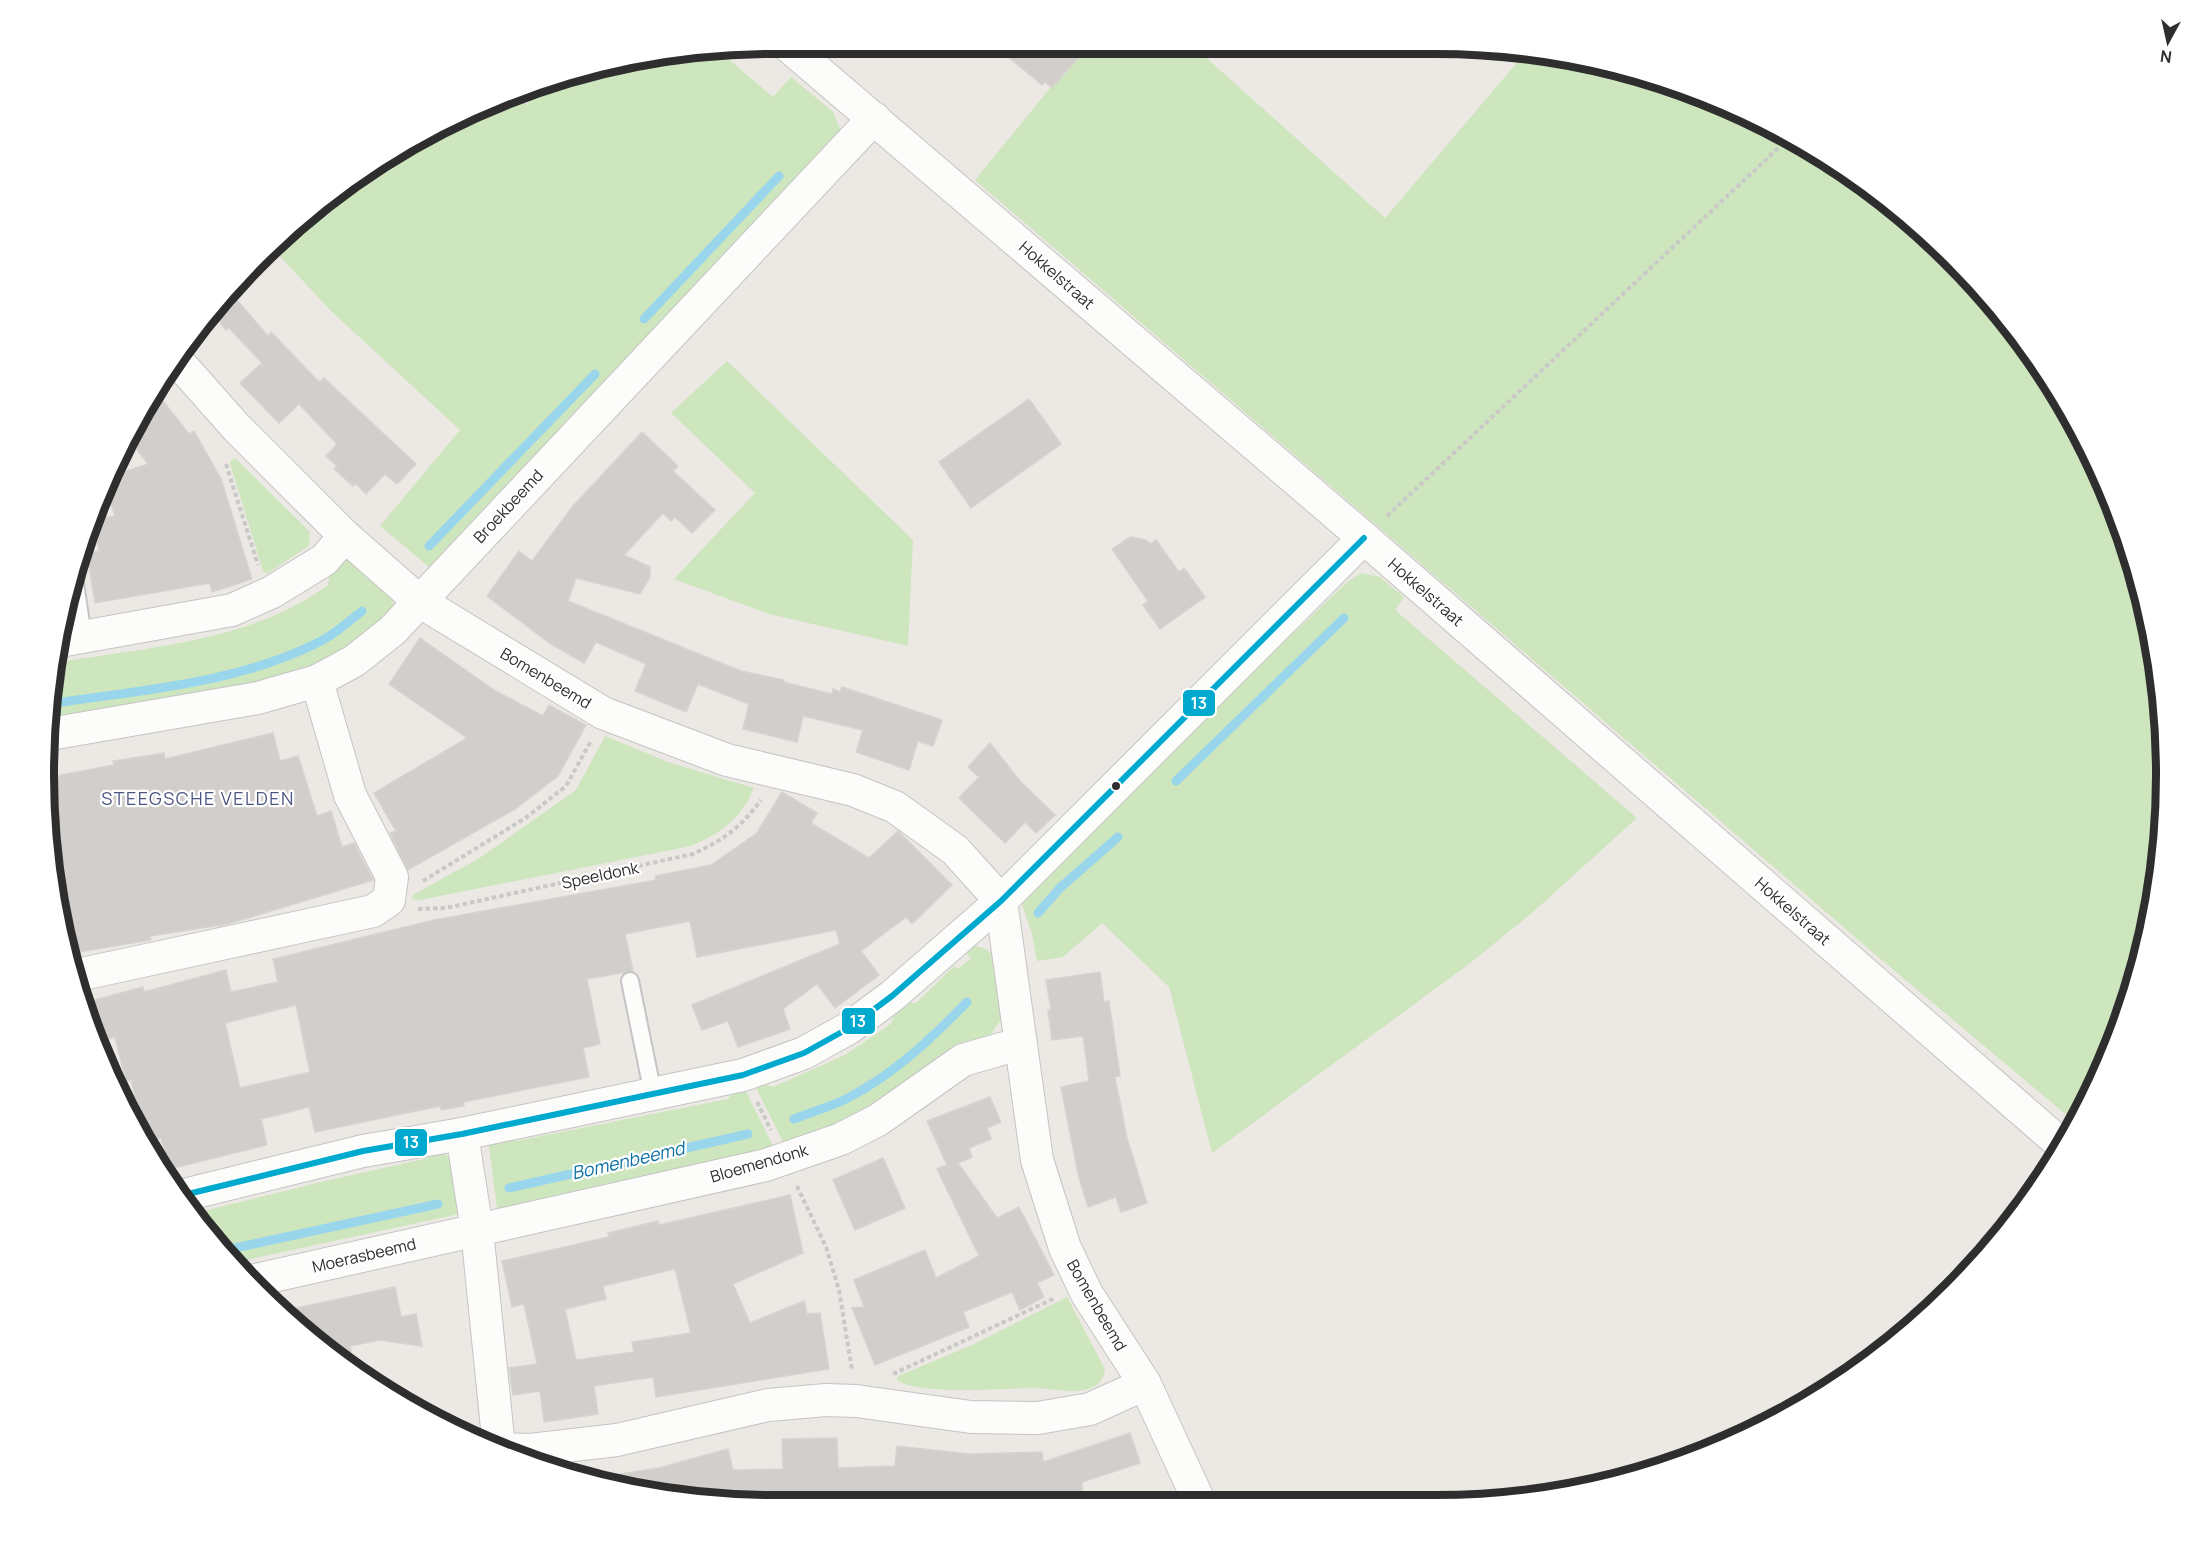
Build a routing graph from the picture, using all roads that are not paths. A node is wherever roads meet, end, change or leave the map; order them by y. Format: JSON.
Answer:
{"nodes":[{"id":1,"x":798,"y":54,"type":"edge"},
{"id":2,"x":874,"y":117,"type":"junction"},
{"id":3,"x":182,"y":365,"type":"edge"},
{"id":4,"x":345,"y":536,"type":"junction"},
{"id":5,"x":1364,"y":538,"type":"junction"},
{"id":6,"x":419,"y":601,"type":"junction"},
{"id":7,"x":74,"y":611,"type":"edge"},
{"id":8,"x":72,"y":639,"type":"edge"},
{"id":9,"x":318,"y":681,"type":"junction"},
{"id":10,"x":56,"y":733,"type":"edge"},
{"id":11,"x":1001,"y":901,"type":"junction"},
{"id":12,"x":83,"y":974,"type":"edge"},
{"id":13,"x":630,"y":981,"type":"dead end"},
{"id":14,"x":1019,"y":1044,"type":"junction"},
{"id":15,"x":653,"y":1094,"type":"junction"},
{"id":16,"x":462,"y":1134,"type":"junction"},
{"id":17,"x":2056,"y":1140,"type":"edge"},
{"id":18,"x":189,"y":1194,"type":"edge"},
{"id":19,"x":477,"y":1230,"type":"junction"},
{"id":20,"x":260,"y":1279,"type":"edge"},
{"id":21,"x":1145,"y":1384,"type":"junction"},
{"id":22,"x":499,"y":1440,"type":"edge"},
{"id":23,"x":524,"y":1450,"type":"edge"},
{"id":24,"x":1196,"y":1495,"type":"edge"}],
"edges":[{"from":1,"to":2,"type":"street","name":"Hokkelstraat"},
{"from":2,"to":5,"type":"street","name":"Hokkelstraat"},
{"from":2,"to":6,"type":"street","name":"Broekbeemd"},
{"from":3,"to":4,"type":"street","name":"Bomenbeemd"},
{"from":4,"to":6,"type":"street","name":"Bomenbeemd"},
{"from":4,"to":8,"type":"street"},
{"from":5,"to":11,"type":"street"},
{"from":5,"to":17,"type":"street","name":"Hokkelstraat"},
{"from":6,"to":9,"type":"street","name":"Broekbeemd"},
{"from":6,"to":11,"type":"street","name":"Bomenbeemd"},
{"from":7,"to":8,"type":"lane"},
{"from":9,"to":10,"type":"street","name":"Broekbeemd"},
{"from":9,"to":12,"type":"street"},
{"from":11,"to":14,"type":"street","name":"Bomenbeemd"},
{"from":11,"to":15,"type":"street"},
{"from":13,"to":15,"type":"lane"},
{"from":14,"to":19,"type":"street","name":"Bloemendonk"},
{"from":14,"to":21,"type":"street","name":"Bomenbeemd"},
{"from":15,"to":16,"type":"street"},
{"from":16,"to":18,"type":"street"},
{"from":16,"to":19,"type":"street"},
{"from":19,"to":20,"type":"street","name":"Moerasbeemd"},
{"from":19,"to":22,"type":"street"},
{"from":21,"to":23,"type":"street"},
{"from":21,"to":24,"type":"street","name":"Bomenbeemd"}]}
